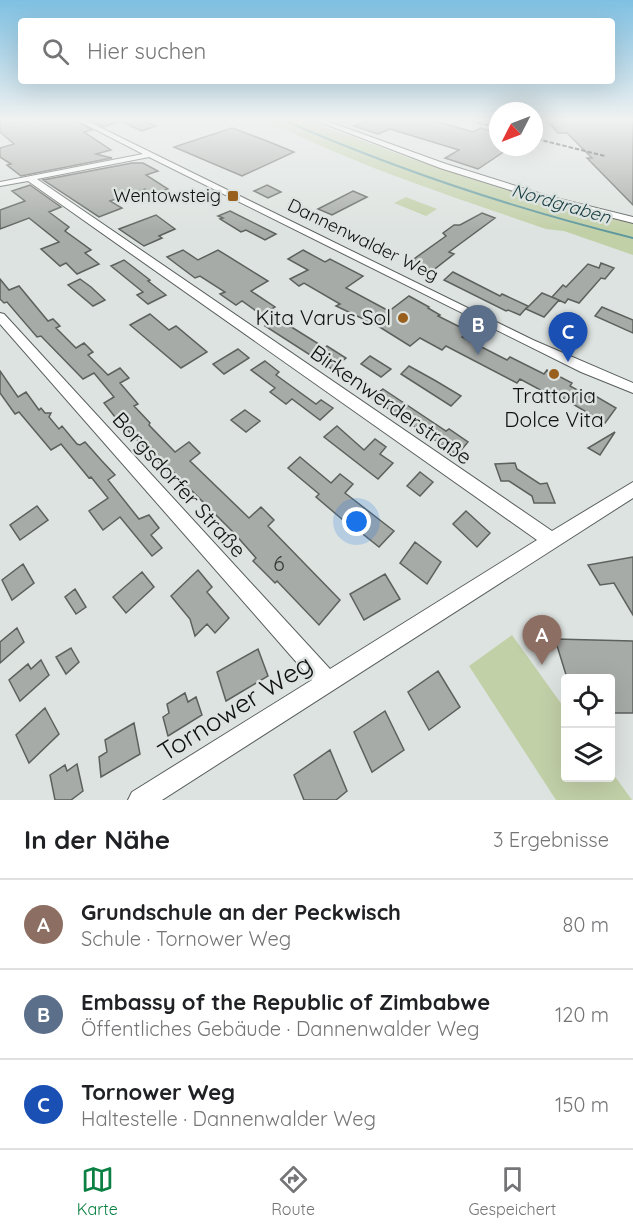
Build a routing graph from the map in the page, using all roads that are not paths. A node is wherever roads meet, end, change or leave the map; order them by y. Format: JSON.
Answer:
{"nodes":[{"id":1,"x":143,"y":156,"type":"edge"},
{"id":2,"x":153,"y":156,"type":"edge"},
{"id":3,"x":420,"y":156,"type":"edge"},
{"id":4,"x":32,"y":179,"type":"junction"},
{"id":5,"x":0,"y":184,"type":"edge"},
{"id":6,"x":633,"y":220,"type":"edge"},
{"id":7,"x":0,"y":317,"type":"edge"},
{"id":8,"x":633,"y":388,"type":"edge"},
{"id":9,"x":633,"y":489,"type":"edge"},
{"id":10,"x":550,"y":540,"type":"junction"},
{"id":11,"x":327,"y":681,"type":"junction"},
{"id":12,"x":140,"y":800,"type":"edge"}],
"edges":[{"from":1,"to":4,"type":"street"},
{"from":2,"to":8,"type":"street","name":"Dannenwalder Weg"},
{"from":3,"to":6,"type":"street"},
{"from":4,"to":5,"type":"street"},
{"from":4,"to":10,"type":"street","name":"Birkenwerderstraße"},
{"from":7,"to":11,"type":"street","name":"Borgsdorfer Straße"},
{"from":9,"to":10,"type":"street","name":"Tornower Weg"},
{"from":10,"to":11,"type":"street","name":"Tornower Weg"},
{"from":11,"to":12,"type":"street","name":"Tornower Weg"}]}
